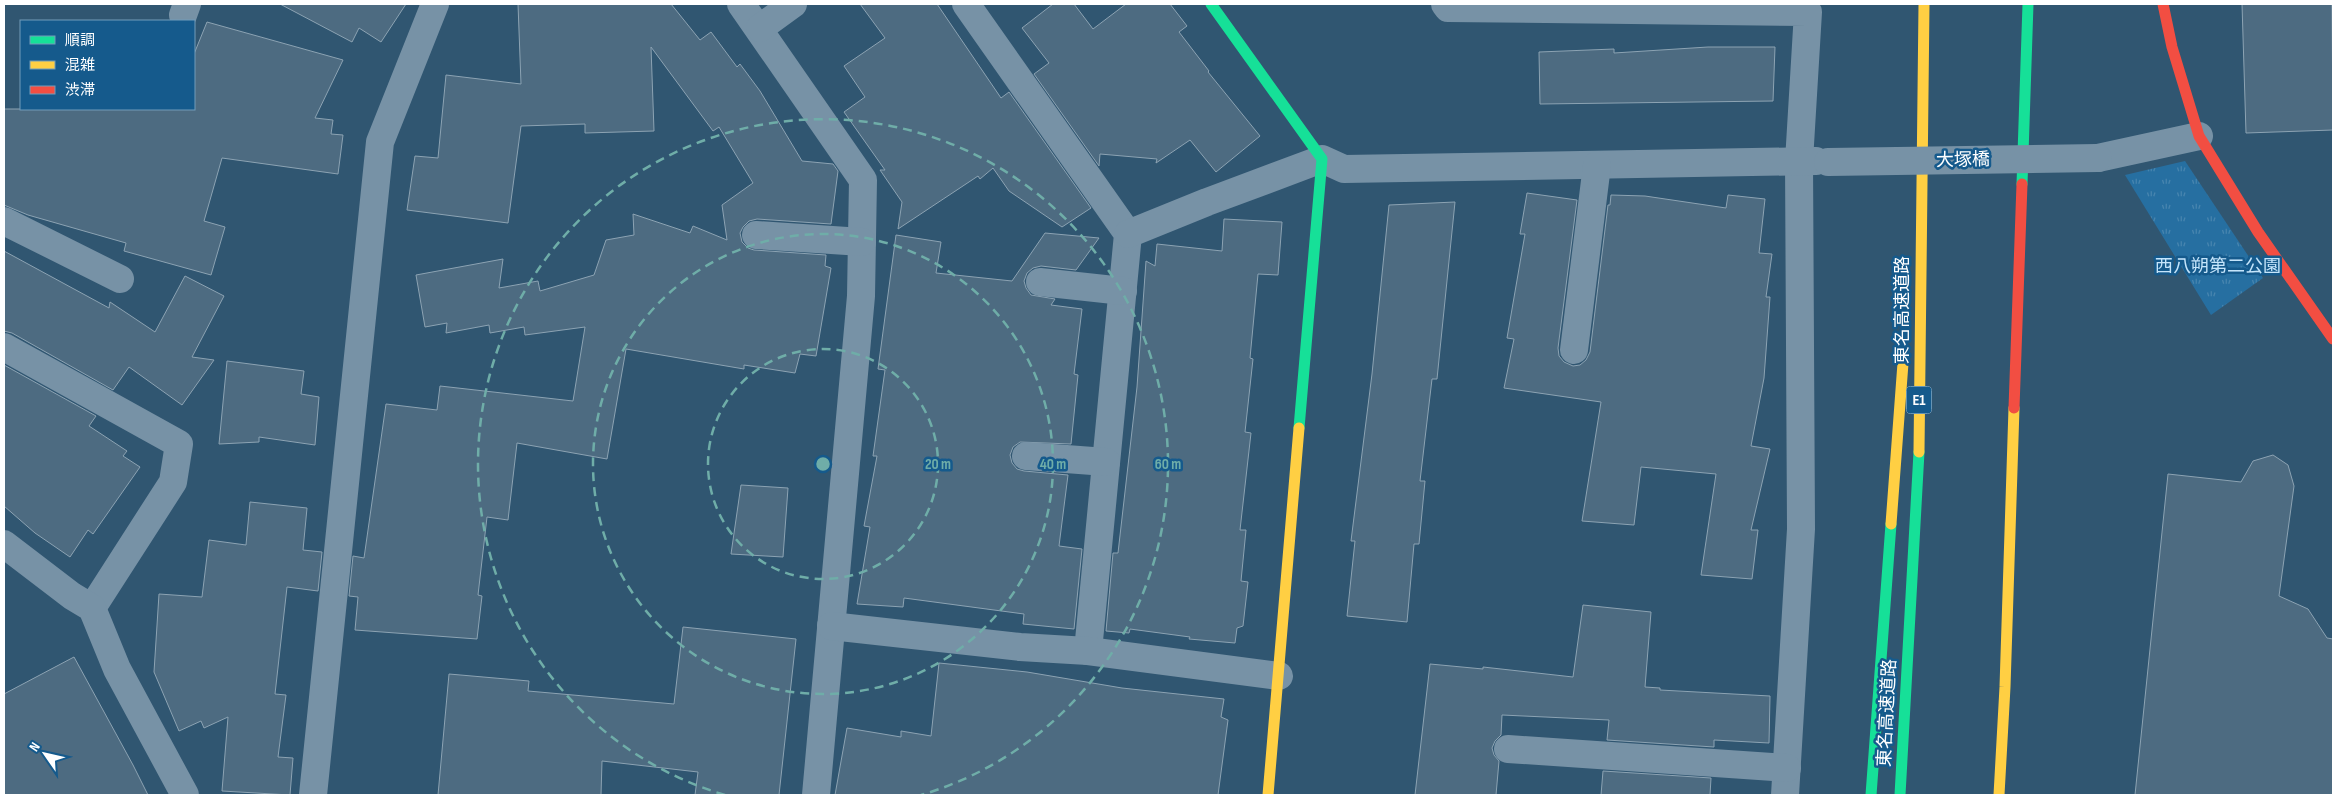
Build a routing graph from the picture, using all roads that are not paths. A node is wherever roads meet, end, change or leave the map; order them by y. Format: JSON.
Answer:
{"nodes":[{"id":1,"x":435,"y":4,"type":"edge"},
{"id":2,"x":741,"y":4,"type":"edge"},
{"id":3,"x":793,"y":4,"type":"edge"},
{"id":4,"x":966,"y":4,"type":"edge"},
{"id":5,"x":1210,"y":4,"type":"edge"},
{"id":6,"x":1445,"y":4,"type":"edge"},
{"id":7,"x":1924,"y":4,"type":"edge"},
{"id":8,"x":2028,"y":4,"type":"edge"},
{"id":9,"x":2163,"y":4,"type":"edge"},
{"id":10,"x":760,"y":28,"type":"junction"},
{"id":11,"x":1921,"y":131,"type":"junction"},
{"id":12,"x":2199,"y":136,"type":"junction"},
{"id":13,"x":1322,"y":159,"type":"junction"},
{"id":14,"x":1799,"y":161,"type":"junction"},
{"id":15,"x":1597,"y":165,"type":"junction"},
{"id":16,"x":4,"y":220,"type":"edge"},
{"id":17,"x":1128,"y":234,"type":"junction"},
{"id":18,"x":756,"y":235,"type":"dead end"},
{"id":19,"x":862,"y":242,"type":"junction"},
{"id":20,"x":120,"y":279,"type":"dead end"},
{"id":21,"x":1909,"y":280,"type":"dead end"},
{"id":22,"x":1040,"y":282,"type":"dead end"},
{"id":23,"x":1122,"y":291,"type":"junction"},
{"id":24,"x":2333,"y":339,"type":"edge"},
{"id":25,"x":4,"y":347,"type":"edge"},
{"id":26,"x":1574,"y":350,"type":"dead end"},
{"id":27,"x":1904,"y":350,"type":"dead end"},
{"id":28,"x":1026,"y":456,"type":"dead end"},
{"id":29,"x":1106,"y":462,"type":"junction"},
{"id":30,"x":4,"y":544,"type":"edge"},
{"id":31,"x":92,"y":608,"type":"junction"},
{"id":32,"x":831,"y":626,"type":"junction"},
{"id":33,"x":1088,"y":651,"type":"junction"},
{"id":34,"x":1278,"y":676,"type":"junction"},
{"id":35,"x":1508,"y":749,"type":"dead end"},
{"id":36,"x":1787,"y":768,"type":"junction"},
{"id":37,"x":185,"y":795,"type":"edge"},
{"id":38,"x":314,"y":795,"type":"edge"},
{"id":39,"x":816,"y":795,"type":"edge"},
{"id":40,"x":1268,"y":795,"type":"edge"},
{"id":41,"x":1785,"y":795,"type":"edge"},
{"id":42,"x":1870,"y":795,"type":"edge"},
{"id":43,"x":1900,"y":795,"type":"edge"},
{"id":44,"x":1998,"y":795,"type":"edge"}],
"edges":[{"from":1,"to":38,"type":"street"},
{"from":2,"to":10,"type":"street"},
{"from":3,"to":10,"type":"street"},
{"from":4,"to":17,"type":"street"},
{"from":5,"to":13,"type":"main road"},
{"from":6,"to":14,"type":"street"},
{"from":7,"to":11,"type":"main road","name":"東名高速道路","number":"E1"},
{"from":8,"to":44,"type":"main road"},
{"from":9,"to":12,"type":"main road"},
{"from":10,"to":19,"type":"street"},
{"from":11,"to":21,"type":"main road"},
{"from":11,"to":43,"type":"main road","name":"東名高速道路","number":"E1"},
{"from":12,"to":14,"type":"street","name":"大塚橋","bridge":true},
{"from":12,"to":24,"type":"main road"},
{"from":13,"to":15,"type":"street","name":"大塚橋"},
{"from":13,"to":17,"type":"street"},
{"from":13,"to":34,"type":"main road"},
{"from":14,"to":15,"type":"street","name":"大塚橋"},
{"from":14,"to":36,"type":"street"},
{"from":15,"to":26,"type":"street"},
{"from":16,"to":20,"type":"street"},
{"from":17,"to":23,"type":"street"},
{"from":18,"to":19,"type":"street"},
{"from":19,"to":32,"type":"street"},
{"from":22,"to":23,"type":"street"},
{"from":23,"to":29,"type":"street"},
{"from":25,"to":31,"type":"street"},
{"from":27,"to":42,"type":"main road"},
{"from":28,"to":29,"type":"street"},
{"from":29,"to":33,"type":"street"},
{"from":30,"to":31,"type":"street"},
{"from":31,"to":37,"type":"street"},
{"from":32,"to":33,"type":"street"},
{"from":32,"to":39,"type":"street"},
{"from":33,"to":34,"type":"street"},
{"from":34,"to":40,"type":"main road"},
{"from":35,"to":36,"type":"street"},
{"from":36,"to":41,"type":"street"}]}
